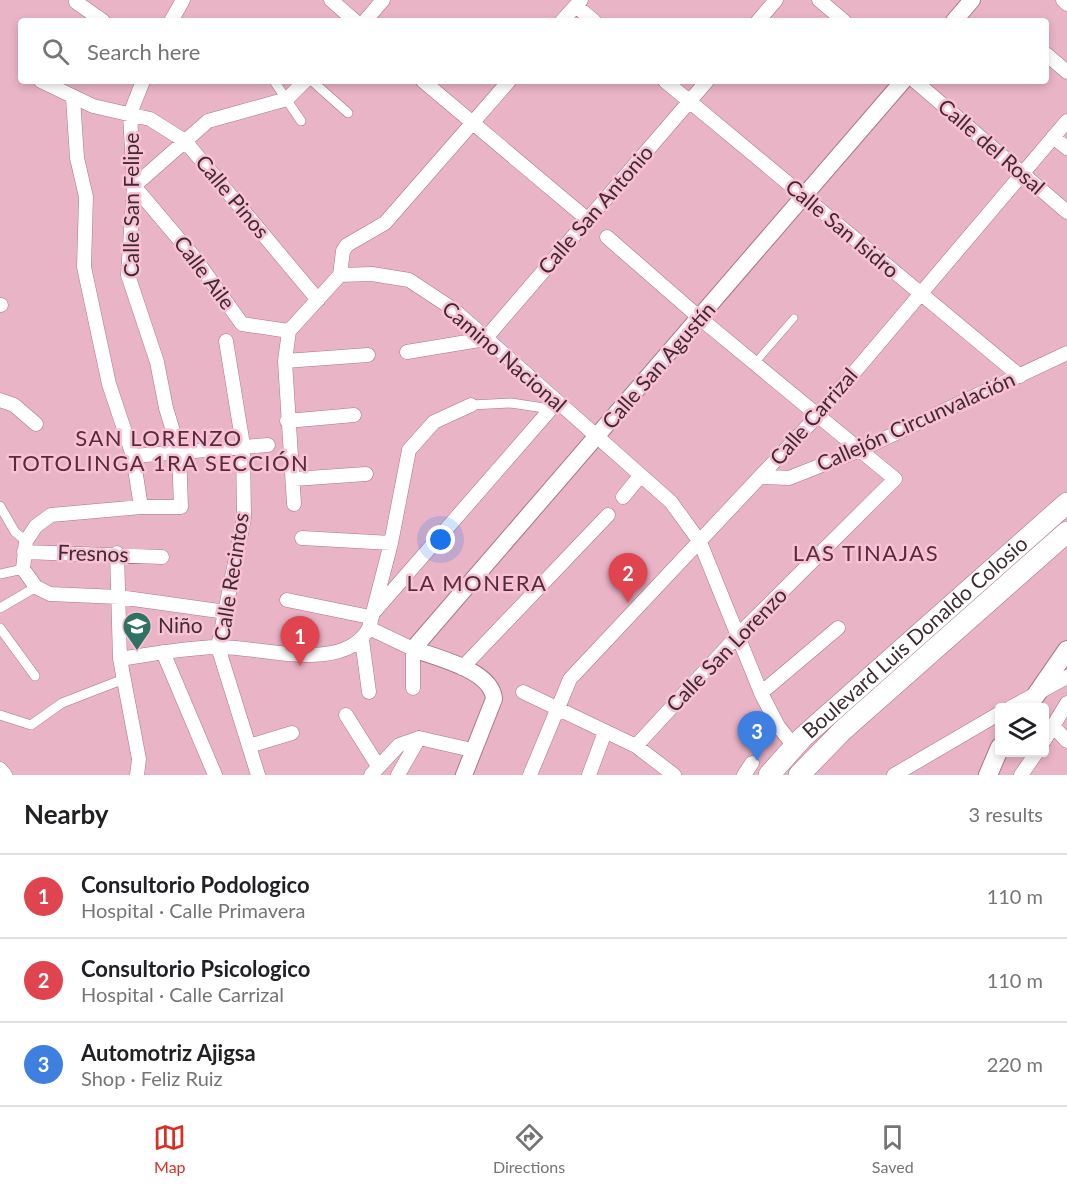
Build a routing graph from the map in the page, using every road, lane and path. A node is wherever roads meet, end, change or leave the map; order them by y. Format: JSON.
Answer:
{"nodes":[{"id":1,"x":183,"y":0,"type":"edge"},
{"id":2,"x":331,"y":0,"type":"edge"},
{"id":3,"x":383,"y":0,"type":"edge"},
{"id":4,"x":776,"y":0,"type":"edge"},
{"id":5,"x":819,"y":0,"type":"edge"},
{"id":6,"x":972,"y":0,"type":"edge"},
{"id":7,"x":1063,"y":0,"type":"edge"},
{"id":8,"x":572,"y":1,"type":"edge"},
{"id":9,"x":76,"y":2,"type":"dead end"},
{"id":10,"x":1067,"y":4,"type":"edge"},
{"id":11,"x":99,"y":18,"type":"edge"},
{"id":12,"x":173,"y":18,"type":"edge"},
{"id":13,"x":352,"y":18,"type":"edge"},
{"id":14,"x":368,"y":18,"type":"edge"},
{"id":15,"x":556,"y":18,"type":"edge"},
{"id":16,"x":564,"y":18,"type":"edge"},
{"id":17,"x":591,"y":18,"type":"edge"},
{"id":18,"x":761,"y":18,"type":"edge"},
{"id":19,"x":840,"y":18,"type":"edge"},
{"id":20,"x":957,"y":18,"type":"edge"},
{"id":21,"x":1049,"y":57,"type":"edge"},
{"id":22,"x":1067,"y":72,"type":"edge"},
{"id":23,"x":47,"y":84,"type":"edge"},
{"id":24,"x":142,"y":84,"type":"edge"},
{"id":25,"x":276,"y":84,"type":"edge"},
{"id":26,"x":302,"y":84,"type":"edge"},
{"id":27,"x":315,"y":84,"type":"edge"},
{"id":28,"x":426,"y":84,"type":"edge"},
{"id":29,"x":506,"y":84,"type":"edge"},
{"id":30,"x":669,"y":84,"type":"edge"},
{"id":31,"x":705,"y":84,"type":"edge"},
{"id":32,"x":900,"y":84,"type":"edge"},
{"id":33,"x":918,"y":84,"type":"edge"},
{"id":34,"x":73,"y":98,"type":"junction"},
{"id":35,"x":287,"y":99,"type":"junction"},
{"id":36,"x":690,"y":102,"type":"junction"},
{"id":37,"x":348,"y":113,"type":"dead end"},
{"id":38,"x":130,"y":114,"type":"junction"},
{"id":39,"x":301,"y":121,"type":"dead end"},
{"id":40,"x":1067,"y":121,"type":"edge"},
{"id":41,"x":472,"y":124,"type":"junction"},
{"id":42,"x":1053,"y":137,"type":"junction"},
{"id":43,"x":185,"y":141,"type":"junction"},
{"id":44,"x":1067,"y":148,"type":"edge"},
{"id":45,"x":1021,"y":174,"type":"junction"},
{"id":46,"x":134,"y":186,"type":"junction"},
{"id":47,"x":803,"y":197,"type":"junction"},
{"id":48,"x":1067,"y":212,"type":"edge"},
{"id":49,"x":587,"y":219,"type":"junction"},
{"id":50,"x":607,"y":237,"type":"dead end"},
{"id":51,"x":340,"y":275,"type":"junction"},
{"id":52,"x":920,"y":293,"type":"junction"},
{"id":53,"x":318,"y":300,"type":"junction"},
{"id":54,"x":794,"y":318,"type":"dead end"},
{"id":55,"x":701,"y":319,"type":"junction"},
{"id":56,"x":289,"y":332,"type":"junction"},
{"id":57,"x":485,"y":339,"type":"junction"},
{"id":58,"x":226,"y":341,"type":"dead end"},
{"id":59,"x":407,"y":352,"type":"dead end"},
{"id":60,"x":1064,"y":352,"type":"edge"},
{"id":61,"x":368,"y":355,"type":"dead end"},
{"id":62,"x":285,"y":361,"type":"junction"},
{"id":63,"x":755,"y":363,"type":"junction"},
{"id":64,"x":1020,"y":376,"type":"junction"},
{"id":65,"x":0,"y":400,"type":"edge"},
{"id":66,"x":471,"y":405,"type":"joint"},
{"id":67,"x":553,"y":406,"type":"junction"},
{"id":68,"x":354,"y":415,"type":"dead end"},
{"id":69,"x":818,"y":415,"type":"junction"},
{"id":70,"x":287,"y":421,"type":"junction"},
{"id":71,"x":36,"y":424,"type":"dead end"},
{"id":72,"x":596,"y":437,"type":"junction"},
{"id":73,"x":243,"y":445,"type":"junction"},
{"id":74,"x":268,"y":445,"type":"dead end"},
{"id":75,"x":860,"y":450,"type":"junction"},
{"id":76,"x":179,"y":451,"type":"junction"},
{"id":77,"x":133,"y":456,"type":"junction"},
{"id":78,"x":366,"y":474,"type":"dead end"},
{"id":79,"x":640,"y":476,"type":"junction"},
{"id":80,"x":761,"y":477,"type":"junction"},
{"id":81,"x":294,"y":479,"type":"junction"},
{"id":82,"x":623,"y":497,"type":"dead end"},
{"id":83,"x":1067,"y":503,"type":"edge"},
{"id":84,"x":294,"y":504,"type":"dead end"},
{"id":85,"x":0,"y":506,"type":"edge"},
{"id":86,"x":141,"y":507,"type":"junction"},
{"id":87,"x":608,"y":515,"type":"dead end"},
{"id":88,"x":1067,"y":532,"type":"edge"},
{"id":89,"x":302,"y":538,"type":"dead end"},
{"id":90,"x":700,"y":542,"type":"junction"},
{"id":91,"x":391,"y":543,"type":"junction"},
{"id":92,"x":25,"y":547,"type":"junction"},
{"id":93,"x":117,"y":553,"type":"junction"},
{"id":94,"x":162,"y":556,"type":"dead end"},
{"id":95,"x":23,"y":568,"type":"junction"},
{"id":96,"x":0,"y":574,"type":"edge"},
{"id":97,"x":36,"y":587,"type":"junction"},
{"id":98,"x":119,"y":597,"type":"junction"},
{"id":99,"x":287,"y":600,"type":"dead end"},
{"id":100,"x":0,"y":608,"type":"edge"},
{"id":101,"x":226,"y":612,"type":"junction"},
{"id":102,"x":0,"y":628,"type":"edge"},
{"id":103,"x":367,"y":628,"type":"junction"},
{"id":104,"x":838,"y":628,"type":"dead end"},
{"id":105,"x":738,"y":635,"type":"junction"},
{"id":106,"x":218,"y":647,"type":"junction"},
{"id":107,"x":413,"y":649,"type":"junction"},
{"id":108,"x":1067,"y":650,"type":"edge"},
{"id":109,"x":163,"y":652,"type":"junction"},
{"id":110,"x":120,"y":659,"type":"junction"},
{"id":111,"x":462,"y":668,"type":"junction"},
{"id":112,"x":35,"y":676,"type":"dead end"},
{"id":113,"x":1067,"y":677,"type":"edge"},
{"id":114,"x":124,"y":679,"type":"junction"},
{"id":115,"x":413,"y":688,"type":"dead end"},
{"id":116,"x":1042,"y":688,"type":"junction"},
{"id":117,"x":369,"y":692,"type":"dead end"},
{"id":118,"x":523,"y":692,"type":"dead end"},
{"id":119,"x":761,"y":693,"type":"junction"},
{"id":120,"x":1018,"y":703,"type":"edge"},
{"id":121,"x":1031,"y":703,"type":"edge"},
{"id":122,"x":1067,"y":703,"type":"edge"},
{"id":123,"x":558,"y":707,"type":"junction"},
{"id":124,"x":1,"y":713,"type":"edge"},
{"id":125,"x":346,"y":715,"type":"dead end"},
{"id":126,"x":995,"y":715,"type":"edge"},
{"id":127,"x":1054,"y":727,"type":"junction"},
{"id":128,"x":605,"y":732,"type":"junction"},
{"id":129,"x":292,"y":733,"type":"dead end"},
{"id":130,"x":1049,"y":734,"type":"edge"},
{"id":131,"x":419,"y":738,"type":"junction"},
{"id":132,"x":1067,"y":741,"type":"edge"},
{"id":133,"x":249,"y":746,"type":"junction"},
{"id":134,"x":794,"y":746,"type":"junction"},
{"id":135,"x":636,"y":747,"type":"junction"},
{"id":136,"x":472,"y":750,"type":"junction"},
{"id":137,"x":995,"y":757,"type":"edge"},
{"id":138,"x":1033,"y":757,"type":"edge"},
{"id":139,"x":0,"y":768,"type":"edge"},
{"id":140,"x":760,"y":769,"type":"edge"},
{"id":141,"x":375,"y":771,"type":"edge"},
{"id":142,"x":5,"y":775,"type":"edge"},
{"id":143,"x":137,"y":775,"type":"edge"},
{"id":144,"x":215,"y":775,"type":"edge"},
{"id":145,"x":258,"y":775,"type":"edge"},
{"id":146,"x":398,"y":775,"type":"edge"},
{"id":147,"x":464,"y":775,"type":"edge"},
{"id":148,"x":530,"y":775,"type":"edge"},
{"id":149,"x":589,"y":775,"type":"edge"},
{"id":150,"x":674,"y":775,"type":"edge"},
{"id":151,"x":744,"y":775,"type":"edge"},
{"id":152,"x":800,"y":775,"type":"edge"},
{"id":153,"x":894,"y":775,"type":"edge"},
{"id":154,"x":988,"y":775,"type":"edge"},
{"id":155,"x":1021,"y":775,"type":"edge"}],
"edges":[{"from":1,"to":12,"type":"street"},
{"from":2,"to":13,"type":"street"},
{"from":3,"to":14,"type":"street"},
{"from":4,"to":18,"type":"street"},
{"from":5,"to":19,"type":"street"},
{"from":6,"to":20,"type":"street"},
{"from":7,"to":10,"type":"street"},
{"from":8,"to":15,"type":"street"},
{"from":8,"to":16,"type":"street"},
{"from":8,"to":17,"type":"street"},
{"from":9,"to":11,"type":"street"},
{"from":21,"to":22,"type":"street"},
{"from":23,"to":34,"type":"street","name":"Calle Pinos"},
{"from":24,"to":38,"type":"street"},
{"from":25,"to":35,"type":"street"},
{"from":26,"to":35,"type":"street"},
{"from":27,"to":37,"type":"street"},
{"from":28,"to":41,"type":"street"},
{"from":29,"to":41,"type":"street"},
{"from":30,"to":36,"type":"street","name":"Calle San Isidro"},
{"from":31,"to":36,"type":"street","name":"Calle San Antonio"},
{"from":32,"to":47,"type":"street","name":"Calle San Agustín"},
{"from":33,"to":45,"type":"street","name":"Calle del Rosal"},
{"from":34,"to":38,"type":"street","name":"Calle Pinos"},
{"from":34,"to":77,"type":"street"},
{"from":35,"to":39,"type":"street"},
{"from":35,"to":43,"type":"street"},
{"from":36,"to":47,"type":"street","name":"Calle San Isidro"},
{"from":36,"to":49,"type":"street","name":"Calle San Antonio"},
{"from":38,"to":43,"type":"street","name":"Calle Pinos"},
{"from":38,"to":46,"type":"street","name":"Calle San Felipe"},
{"from":40,"to":42,"type":"street","name":"Calle Carrizal"},
{"from":41,"to":49,"type":"street"},
{"from":41,"to":51,"type":"street"},
{"from":42,"to":44,"type":"street"},
{"from":42,"to":45,"type":"street","name":"Calle Carrizal"},
{"from":43,"to":46,"type":"street"},
{"from":43,"to":53,"type":"street","name":"Calle Pinos"},
{"from":45,"to":48,"type":"street","name":"Calle del Rosal"},
{"from":45,"to":52,"type":"street","name":"Calle Carrizal"},
{"from":46,"to":56,"type":"street","name":"Calle Aile"},
{"from":46,"to":76,"type":"street","name":"Calle San Felipe"},
{"from":47,"to":52,"type":"street","name":"Calle San Isidro"},
{"from":47,"to":55,"type":"street","name":"Calle San Agustín"},
{"from":49,"to":57,"type":"street","name":"Calle San Antonio"},
{"from":50,"to":55,"type":"street"},
{"from":51,"to":53,"type":"street"},
{"from":51,"to":57,"type":"street","name":"Camino Nacional"},
{"from":52,"to":64,"type":"street","name":"Calle San Isidro"},
{"from":52,"to":69,"type":"street","name":"Calle Carrizal"},
{"from":53,"to":56,"type":"street"},
{"from":54,"to":63,"type":"lane"},
{"from":55,"to":63,"type":"street"},
{"from":55,"to":72,"type":"street","name":"Calle San Agustín"},
{"from":56,"to":62,"type":"street"},
{"from":57,"to":59,"type":"street"},
{"from":57,"to":67,"type":"street","name":"Camino Nacional"},
{"from":58,"to":73,"type":"street","name":"Calle Recintos"},
{"from":60,"to":64,"type":"street","name":"Callejón Circunvalación"},
{"from":61,"to":62,"type":"street"},
{"from":62,"to":70,"type":"street"},
{"from":63,"to":69,"type":"street"},
{"from":64,"to":75,"type":"street","name":"Callejón Circunvalación"},
{"from":65,"to":71,"type":"street"},
{"from":66,"to":67,"type":"street"},
{"from":66,"to":91,"type":"street"},
{"from":67,"to":72,"type":"street","name":"Camino Nacional"},
{"from":67,"to":103,"type":"street"},
{"from":68,"to":70,"type":"street"},
{"from":69,"to":75,"type":"street"},
{"from":69,"to":80,"type":"street","name":"Calle Carrizal"},
{"from":70,"to":81,"type":"street"},
{"from":72,"to":79,"type":"street","name":"Camino Nacional"},
{"from":72,"to":107,"type":"street","name":"Calle San Agustín"},
{"from":73,"to":74,"type":"street"},
{"from":73,"to":76,"type":"street"},
{"from":73,"to":101,"type":"street","name":"Calle Recintos"},
{"from":75,"to":80,"type":"street","name":"Callejón Circunvalación"},
{"from":75,"to":105,"type":"street","name":"Calle San Lorenzo"},
{"from":76,"to":77,"type":"street"},
{"from":76,"to":86,"type":"street","name":"Calle San Felipe"},
{"from":77,"to":86,"type":"street"},
{"from":78,"to":81,"type":"street"},
{"from":79,"to":82,"type":"street"},
{"from":79,"to":90,"type":"street","name":"Camino Nacional"},
{"from":80,"to":90,"type":"street","name":"Calle Carrizal"},
{"from":81,"to":84,"type":"street"},
{"from":83,"to":134,"type":"highway","name":"Boulevard Luis Donaldo Colosio"},
{"from":85,"to":92,"type":"street"},
{"from":86,"to":92,"type":"street"},
{"from":87,"to":111,"type":"street"},
{"from":88,"to":152,"type":"highway","name":"Boulevard Luis Donaldo Colosio"},
{"from":89,"to":91,"type":"street"},
{"from":90,"to":105,"type":"street","name":"Camino Nacional"},
{"from":90,"to":123,"type":"street","name":"Calle Carrizal"},
{"from":91,"to":103,"type":"street"},
{"from":92,"to":93,"type":"street","name":"Fresnos"},
{"from":92,"to":95,"type":"street"},
{"from":93,"to":94,"type":"street","name":"Fresnos"},
{"from":93,"to":98,"type":"street"},
{"from":95,"to":96,"type":"street"},
{"from":95,"to":97,"type":"street"},
{"from":97,"to":98,"type":"street"},
{"from":97,"to":100,"type":"street"},
{"from":98,"to":101,"type":"street"},
{"from":98,"to":110,"type":"street"},
{"from":99,"to":103,"type":"street"},
{"from":101,"to":106,"type":"street","name":"Calle Recintos"},
{"from":102,"to":112,"type":"street"},
{"from":103,"to":106,"type":"street"},
{"from":103,"to":107,"type":"street"},
{"from":103,"to":117,"type":"street"},
{"from":104,"to":119,"type":"street"},
{"from":105,"to":119,"type":"street","name":"Camino Nacional"},
{"from":105,"to":135,"type":"street","name":"Calle San Lorenzo"},
{"from":106,"to":109,"type":"street"},
{"from":106,"to":133,"type":"street","name":"Calle Recintos"},
{"from":107,"to":111,"type":"street"},
{"from":107,"to":115,"type":"street"},
{"from":108,"to":116,"type":"main road"},
{"from":109,"to":110,"type":"street"},
{"from":109,"to":144,"type":"street"},
{"from":110,"to":114,"type":"street"},
{"from":111,"to":136,"type":"street"},
{"from":113,"to":116,"type":"street"},
{"from":114,"to":124,"type":"street"},
{"from":114,"to":143,"type":"street"},
{"from":116,"to":120,"type":"street"},
{"from":116,"to":121,"type":"main road"},
{"from":118,"to":123,"type":"street"},
{"from":119,"to":134,"type":"street","name":"Camino Nacional"},
{"from":122,"to":127,"type":"street"},
{"from":123,"to":128,"type":"street"},
{"from":123,"to":148,"type":"street","name":"Calle Carrizal"},
{"from":125,"to":141,"type":"street"},
{"from":126,"to":153,"type":"street"},
{"from":127,"to":130,"type":"street"},
{"from":127,"to":132,"type":"street"},
{"from":128,"to":135,"type":"street"},
{"from":128,"to":149,"type":"street"},
{"from":129,"to":133,"type":"street"},
{"from":131,"to":136,"type":"street"},
{"from":131,"to":141,"type":"street"},
{"from":131,"to":146,"type":"street"},
{"from":133,"to":145,"type":"street","name":"Calle Recintos"},
{"from":134,"to":140,"type":"highway","name":"Boulevard Luis Donaldo Colosio"},
{"from":135,"to":150,"type":"street"},
{"from":136,"to":147,"type":"street"},
{"from":137,"to":154,"type":"main road"},
{"from":138,"to":155,"type":"street"},
{"from":139,"to":142,"type":"street"},
{"from":140,"to":151,"type":"street"}]}
